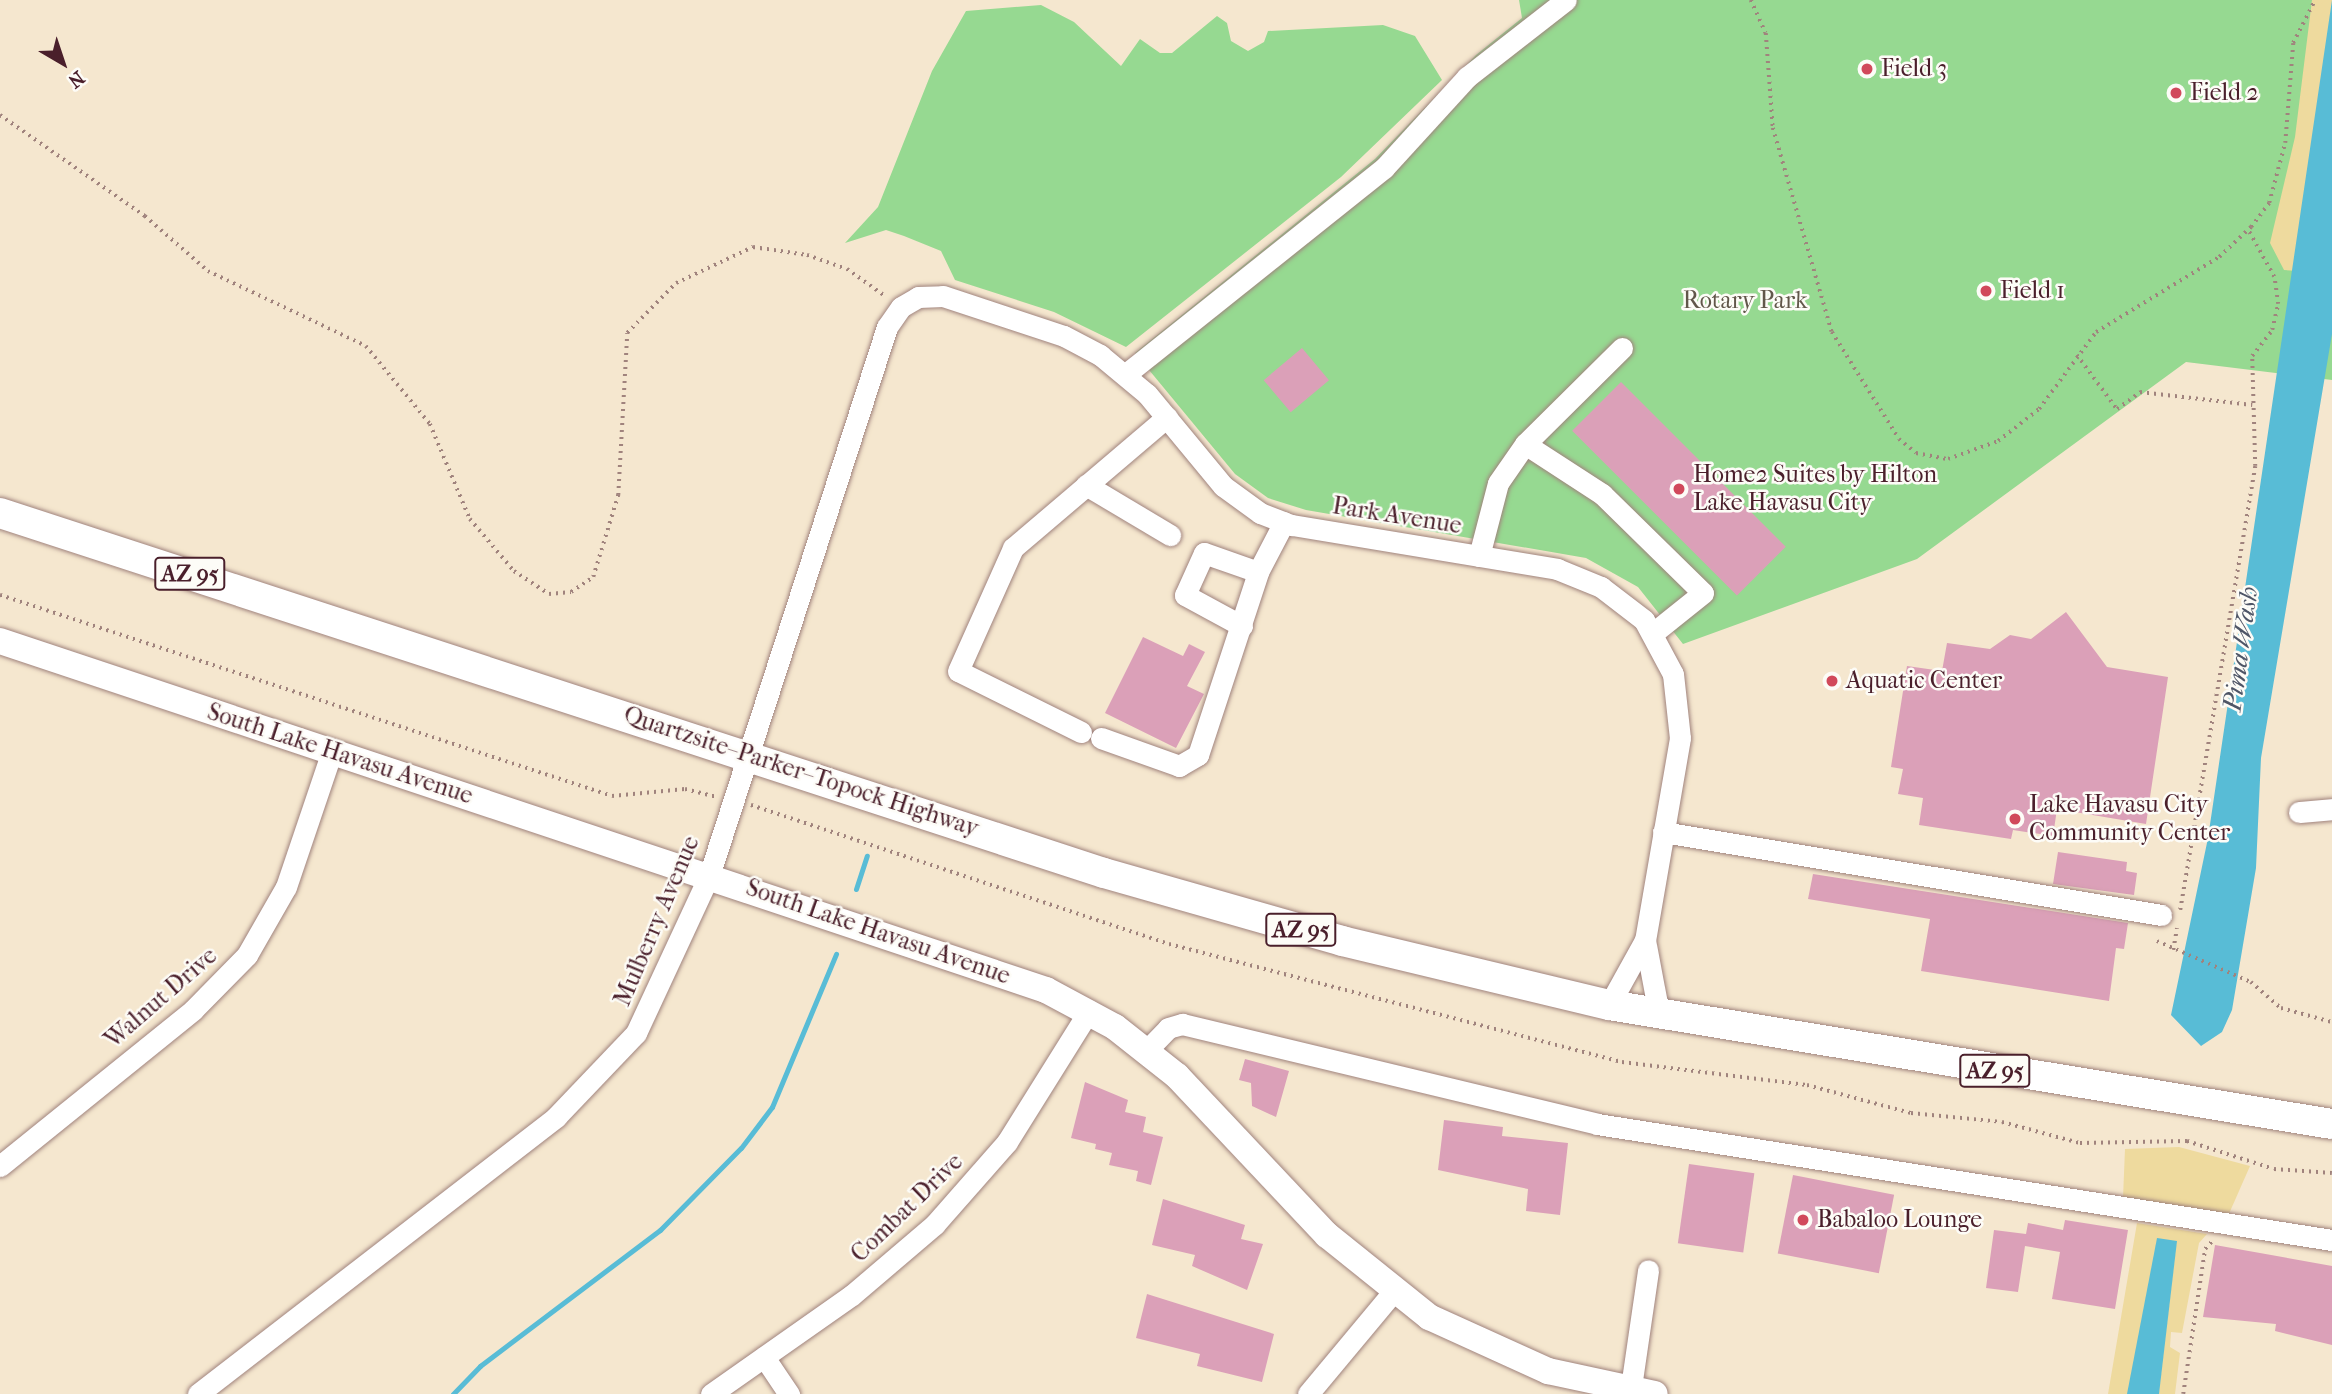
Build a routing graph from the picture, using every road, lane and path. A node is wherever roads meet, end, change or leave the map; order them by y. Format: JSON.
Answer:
{"nodes":[{"id":1,"x":1566,"y":0,"type":"edge"},
{"id":2,"x":1751,"y":0,"type":"edge"},
{"id":3,"x":2315,"y":0,"type":"edge"},
{"id":4,"x":0,"y":115,"type":"edge"},
{"id":5,"x":2248,"y":230,"type":"junction"},
{"id":6,"x":901,"y":307,"type":"junction"},
{"id":7,"x":1622,"y":348,"type":"dead end"},
{"id":8,"x":2077,"y":355,"type":"junction"},
{"id":9,"x":1126,"y":374,"type":"junction"},
{"id":10,"x":2252,"y":405,"type":"junction"},
{"id":11,"x":1167,"y":417,"type":"junction"},
{"id":12,"x":1525,"y":444,"type":"junction"},
{"id":13,"x":1086,"y":485,"type":"junction"},
{"id":14,"x":0,"y":513,"type":"edge"},
{"id":15,"x":1284,"y":523,"type":"junction"},
{"id":16,"x":1170,"y":534,"type":"dead end"},
{"id":17,"x":1479,"y":556,"type":"junction"},
{"id":18,"x":1258,"y":572,"type":"junction"},
{"id":19,"x":0,"y":594,"type":"edge"},
{"id":20,"x":1242,"y":626,"type":"junction"},
{"id":21,"x":1653,"y":633,"type":"junction"},
{"id":22,"x":0,"y":640,"type":"edge"},
{"id":23,"x":332,"y":751,"type":"junction"},
{"id":24,"x":748,"y":753,"type":"junction"},
{"id":25,"x":734,"y":802,"type":"junction"},
{"id":26,"x":2332,"y":809,"type":"edge"},
{"id":27,"x":2299,"y":812,"type":"dead end"},
{"id":28,"x":1663,"y":832,"type":"junction"},
{"id":29,"x":709,"y":876,"type":"junction"},
{"id":30,"x":2161,"y":915,"type":"dead end"},
{"id":31,"x":1645,"y":940,"type":"junction"},
{"id":32,"x":2157,"y":941,"type":"dead end"},
{"id":33,"x":2173,"y":950,"type":"junction"},
{"id":34,"x":1609,"y":1005,"type":"junction"},
{"id":35,"x":1089,"y":1011,"type":"junction"},
{"id":36,"x":1659,"y":1014,"type":"junction"},
{"id":37,"x":2332,"y":1022,"type":"edge"},
{"id":38,"x":1147,"y":1051,"type":"junction"},
{"id":39,"x":2332,"y":1124,"type":"edge"},
{"id":40,"x":0,"y":1166,"type":"edge"},
{"id":41,"x":2332,"y":1173,"type":"edge"},
{"id":42,"x":2216,"y":1236,"type":"dead end"},
{"id":43,"x":2332,"y":1240,"type":"edge"},
{"id":44,"x":1648,"y":1270,"type":"dead end"},
{"id":45,"x":1393,"y":1292,"type":"junction"},
{"id":46,"x":764,"y":1357,"type":"junction"},
{"id":47,"x":1638,"y":1393,"type":"edge"},
{"id":48,"x":198,"y":1394,"type":"edge"},
{"id":49,"x":711,"y":1394,"type":"edge"},
{"id":50,"x":789,"y":1394,"type":"edge"},
{"id":51,"x":1308,"y":1394,"type":"edge"},
{"id":52,"x":2183,"y":1394,"type":"edge"}],
"edges":[{"from":1,"to":9,"type":"street"},
{"from":2,"to":8,"type":"path"},
{"from":3,"to":5,"type":"path"},
{"from":4,"to":6,"type":"path"},
{"from":5,"to":8,"type":"path"},
{"from":5,"to":10,"type":"path"},
{"from":6,"to":9,"type":"street","name":"Park Avenue"},
{"from":6,"to":24,"type":"street","name":"Mulberry Avenue"},
{"from":7,"to":12,"type":"street"},
{"from":8,"to":10,"type":"path"},
{"from":9,"to":11,"type":"street","name":"Park Avenue"},
{"from":10,"to":33,"type":"path"},
{"from":11,"to":13,"type":"street"},
{"from":11,"to":15,"type":"street","name":"Park Avenue"},
{"from":12,"to":17,"type":"street"},
{"from":12,"to":21,"type":"street"},
{"from":13,"to":16,"type":"street"},
{"from":13,"to":20,"type":"street"},
{"from":14,"to":24,"type":"highway","name":"Quartzsite–Parker–Topock Highway","number":"AZ 95"},
{"from":15,"to":17,"type":"street","name":"Park Avenue"},
{"from":15,"to":18,"type":"street"},
{"from":17,"to":21,"type":"street","name":"Park Avenue"},
{"from":18,"to":20,"type":"street"},
{"from":18,"to":20,"type":"street"},
{"from":19,"to":25,"type":"path"},
{"from":21,"to":28,"type":"street","name":"Park Avenue"},
{"from":22,"to":23,"type":"main road","name":"South Lake Havasu Avenue"},
{"from":23,"to":29,"type":"main road","name":"South Lake Havasu Avenue"},
{"from":23,"to":40,"type":"street","name":"Walnut Drive"},
{"from":24,"to":25,"type":"street","name":"Mulberry Avenue"},
{"from":24,"to":34,"type":"highway","name":"Quartzsite–Parker–Topock Highway","number":"AZ 95"},
{"from":25,"to":29,"type":"street","name":"Mulberry Avenue"},
{"from":25,"to":41,"type":"path"},
{"from":26,"to":27,"type":"street"},
{"from":28,"to":30,"type":"street"},
{"from":28,"to":31,"type":"street","name":"Park Avenue"},
{"from":29,"to":35,"type":"main road","name":"South Lake Havasu Avenue"},
{"from":29,"to":48,"type":"street","name":"Mulberry Avenue"},
{"from":31,"to":34,"type":"street","name":"Park Avenue"},
{"from":31,"to":36,"type":"street","name":"Park Avenue"},
{"from":32,"to":33,"type":"path"},
{"from":33,"to":37,"type":"path"},
{"from":34,"to":36,"type":"highway","number":"AZ 95"},
{"from":35,"to":38,"type":"main road","name":"South Lake Havasu Avenue"},
{"from":35,"to":46,"type":"street","name":"Combat Drive"},
{"from":36,"to":39,"type":"highway","number":"AZ 95"},
{"from":38,"to":43,"type":"street"},
{"from":38,"to":45,"type":"main road","name":"South Lake Havasu Avenue"},
{"from":42,"to":52,"type":"path"},
{"from":44,"to":47,"type":"street"},
{"from":45,"to":47,"type":"main road","name":"South Lake Havasu Avenue"},
{"from":45,"to":51,"type":"street"},
{"from":46,"to":49,"type":"street","name":"Combat Drive"},
{"from":46,"to":50,"type":"street"}]}
